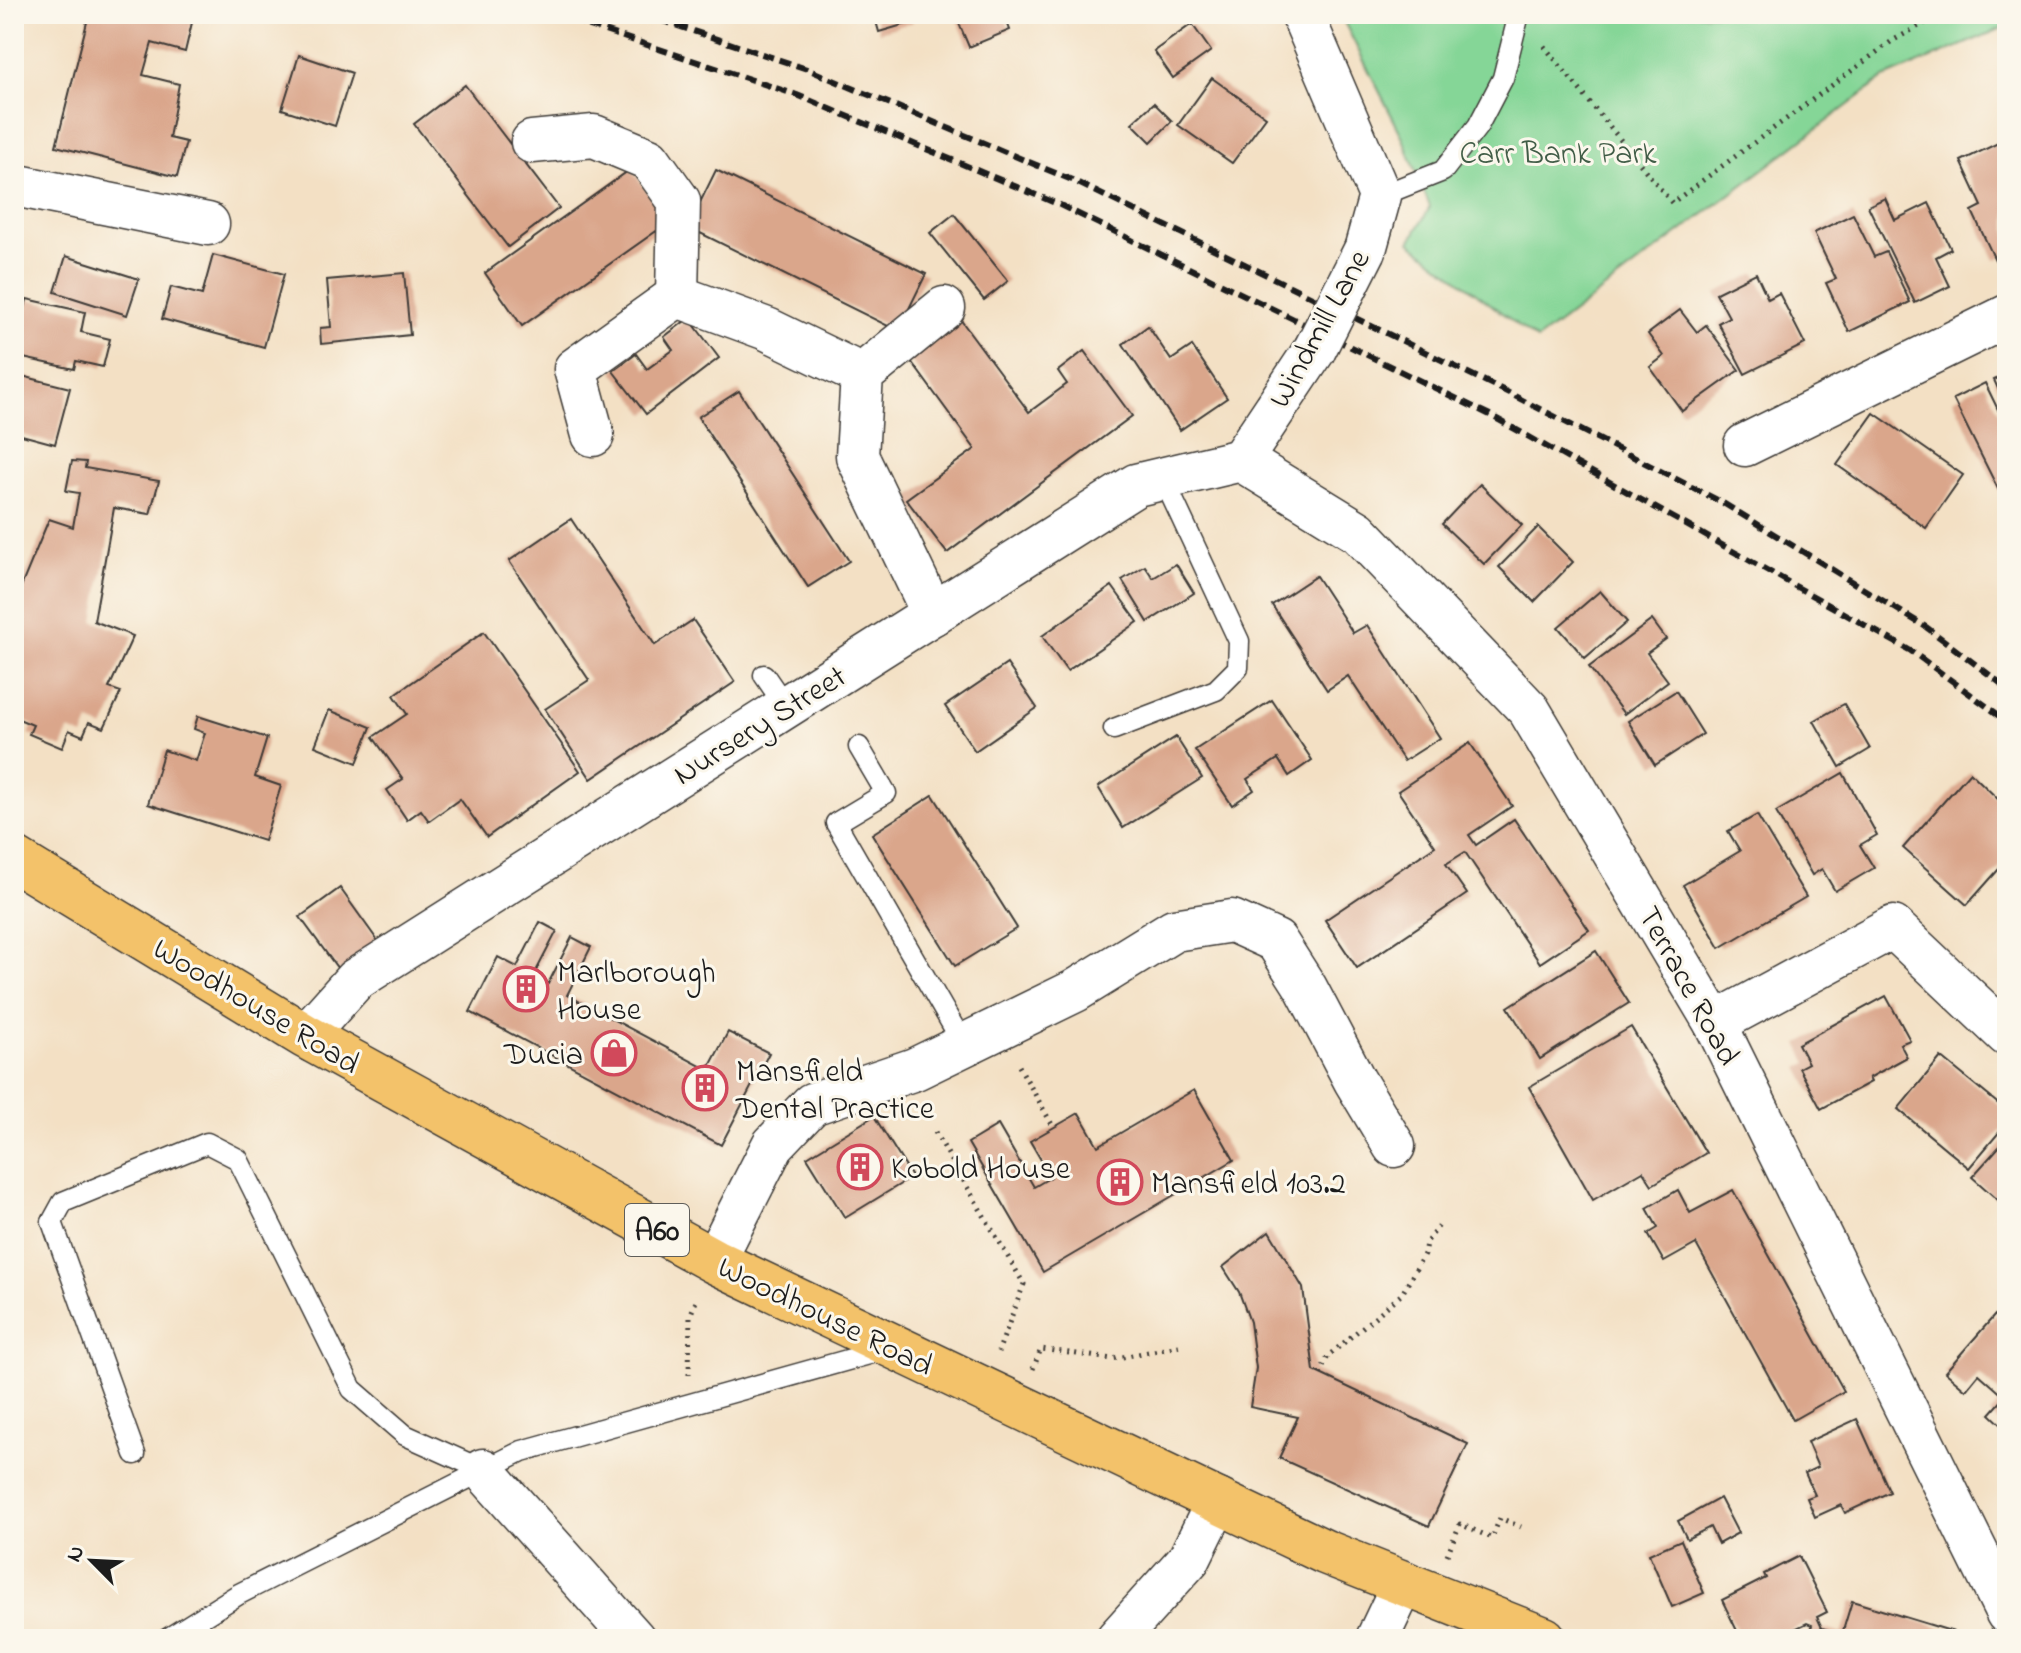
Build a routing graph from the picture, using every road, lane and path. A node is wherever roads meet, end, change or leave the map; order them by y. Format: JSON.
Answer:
{"nodes":[{"id":1,"x":1302,"y":14,"type":"edge"},
{"id":2,"x":1519,"y":14,"type":"edge"},
{"id":3,"x":1941,"y":14,"type":"edge"},
{"id":4,"x":1543,"y":34,"type":"dead end"},
{"id":5,"x":532,"y":142,"type":"dead end"},
{"id":6,"x":14,"y":185,"type":"edge"},
{"id":7,"x":1380,"y":196,"type":"junction"},
{"id":8,"x":208,"y":224,"type":"dead end"},
{"id":9,"x":677,"y":296,"type":"junction"},
{"id":10,"x":944,"y":308,"type":"dead end"},
{"id":11,"x":2007,"y":316,"type":"edge"},
{"id":12,"x":862,"y":375,"type":"junction"},
{"id":13,"x":593,"y":435,"type":"dead end"},
{"id":14,"x":1745,"y":445,"type":"dead end"},
{"id":15,"x":1241,"y":460,"type":"junction"},
{"id":16,"x":1163,"y":478,"type":"junction"},
{"id":17,"x":933,"y":614,"type":"junction"},
{"id":18,"x":1114,"y":729,"type":"dead end"},
{"id":19,"x":859,"y":747,"type":"dead end"},
{"id":20,"x":14,"y":859,"type":"edge"},
{"id":21,"x":1715,"y":1023,"type":"junction"},
{"id":22,"x":2007,"y":1035,"type":"edge"},
{"id":23,"x":305,"y":1036,"type":"junction"},
{"id":24,"x":981,"y":1037,"type":"junction"},
{"id":25,"x":1054,"y":1128,"type":"dead end"},
{"id":26,"x":935,"y":1132,"type":"dead end"},
{"id":27,"x":1394,"y":1146,"type":"dead end"},
{"id":28,"x":1440,"y":1224,"type":"dead end"},
{"id":29,"x":714,"y":1261,"type":"junction"},
{"id":30,"x":1179,"y":1346,"type":"dead end"},
{"id":31,"x":891,"y":1348,"type":"junction"},
{"id":32,"x":1320,"y":1374,"type":"dead end"},
{"id":33,"x":1000,"y":1398,"type":"junction"},
{"id":34,"x":689,"y":1404,"type":"junction"},
{"id":35,"x":135,"y":1454,"type":"dead end"},
{"id":36,"x":483,"y":1470,"type":"junction"},
{"id":37,"x":1218,"y":1500,"type":"junction"},
{"id":38,"x":1521,"y":1527,"type":"dead end"},
{"id":39,"x":1418,"y":1588,"type":"junction"},
{"id":40,"x":2007,"y":1613,"type":"edge"},
{"id":41,"x":167,"y":1639,"type":"edge"},
{"id":42,"x":634,"y":1639,"type":"edge"},
{"id":43,"x":1117,"y":1639,"type":"edge"},
{"id":44,"x":1377,"y":1639,"type":"edge"},
{"id":45,"x":1544,"y":1639,"type":"edge"}],
"edges":[{"from":1,"to":7,"type":"street"},
{"from":2,"to":7,"type":"lane"},
{"from":3,"to":4,"type":"path"},
{"from":5,"to":9,"type":"street"},
{"from":6,"to":8,"type":"street"},
{"from":7,"to":15,"type":"street","name":"Windmill Lane","bridge":true},
{"from":9,"to":12,"type":"street"},
{"from":9,"to":13,"type":"street"},
{"from":10,"to":12,"type":"street"},
{"from":11,"to":14,"type":"street"},
{"from":12,"to":17,"type":"street"},
{"from":15,"to":16,"type":"street","name":"Nursery Street"},
{"from":15,"to":21,"type":"street","name":"Terrace Road"},
{"from":16,"to":17,"type":"street","name":"Nursery Street"},
{"from":16,"to":18,"type":"lane"},
{"from":17,"to":23,"type":"street","name":"Nursery Street"},
{"from":19,"to":24,"type":"lane"},
{"from":20,"to":23,"type":"highway","name":"Woodhouse Road","number":"A60"},
{"from":21,"to":22,"type":"street"},
{"from":21,"to":40,"type":"street","name":"Terrace Road"},
{"from":23,"to":29,"type":"highway","name":"Woodhouse Road","number":"A60"},
{"from":24,"to":25,"type":"path"},
{"from":24,"to":27,"type":"street"},
{"from":24,"to":29,"type":"street"},
{"from":26,"to":33,"type":"path"},
{"from":28,"to":32,"type":"path"},
{"from":29,"to":31,"type":"highway","name":"Woodhouse Road","number":"A60"},
{"from":29,"to":34,"type":"path"},
{"from":30,"to":33,"type":"path"},
{"from":31,"to":33,"type":"highway","name":"Woodhouse Road","number":"A60"},
{"from":31,"to":34,"type":"lane"},
{"from":33,"to":37,"type":"highway","name":"Woodhouse Road","number":"A60"},
{"from":34,"to":36,"type":"lane"},
{"from":35,"to":36,"type":"lane"},
{"from":36,"to":41,"type":"lane"},
{"from":36,"to":42,"type":"street"},
{"from":37,"to":39,"type":"highway","name":"Woodhouse Road","number":"A60"},
{"from":37,"to":43,"type":"street"},
{"from":38,"to":39,"type":"path"},
{"from":39,"to":44,"type":"street"},
{"from":39,"to":45,"type":"highway","name":"Woodhouse Road","number":"A60"}]}
